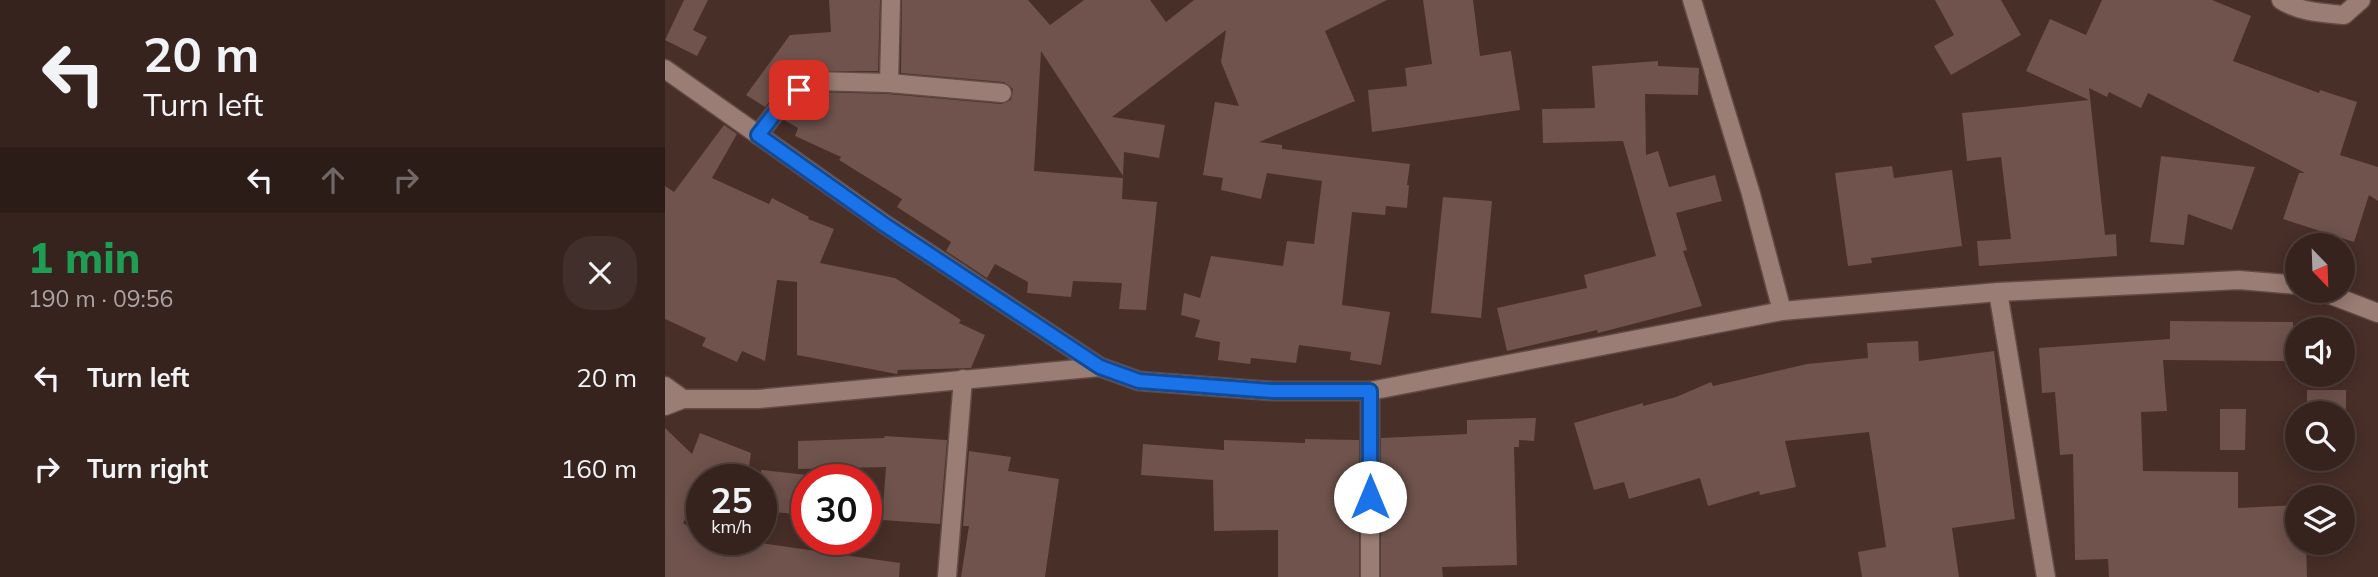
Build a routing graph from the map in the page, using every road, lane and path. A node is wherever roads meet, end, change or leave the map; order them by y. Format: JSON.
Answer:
{"nodes":[{"id":1,"x":891,"y":0,"type":"edge"},
{"id":2,"x":1692,"y":0,"type":"edge"},
{"id":3,"x":2281,"y":0,"type":"edge"},
{"id":4,"x":2361,"y":0,"type":"edge"},
{"id":5,"x":665,"y":69,"type":"edge"},
{"id":6,"x":889,"y":83,"type":"junction"},
{"id":7,"x":1002,"y":93,"type":"dead end"},
{"id":8,"x":758,"y":135,"type":"junction"},
{"id":9,"x":2285,"y":284,"type":"edge"},
{"id":10,"x":1998,"y":292,"type":"junction"},
{"id":11,"x":2352,"y":303,"type":"edge"},
{"id":12,"x":1782,"y":311,"type":"junction"},
{"id":13,"x":2378,"y":313,"type":"edge"},
{"id":14,"x":1100,"y":367,"type":"junction"},
{"id":15,"x":963,"y":379,"type":"junction"},
{"id":16,"x":665,"y":386,"type":"edge"},
{"id":17,"x":1370,"y":391,"type":"junction"},
{"id":18,"x":683,"y":398,"type":"junction"},
{"id":19,"x":665,"y":406,"type":"edge"},
{"id":20,"x":947,"y":577,"type":"edge"},
{"id":21,"x":1370,"y":577,"type":"edge"},
{"id":22,"x":2046,"y":577,"type":"edge"}],
"edges":[{"from":1,"to":6,"type":"street"},
{"from":2,"to":12,"type":"street"},
{"from":3,"to":4,"type":"street"},
{"from":5,"to":8,"type":"street"},
{"from":6,"to":7,"type":"street"},
{"from":6,"to":8,"type":"street"},
{"from":8,"to":14,"type":"street"},
{"from":9,"to":10,"type":"street"},
{"from":10,"to":12,"type":"street"},
{"from":10,"to":22,"type":"street"},
{"from":11,"to":13,"type":"street"},
{"from":12,"to":17,"type":"street"},
{"from":14,"to":15,"type":"street"},
{"from":14,"to":17,"type":"street"},
{"from":15,"to":18,"type":"street"},
{"from":15,"to":20,"type":"street"},
{"from":16,"to":18,"type":"street"},
{"from":17,"to":21,"type":"street"},
{"from":18,"to":19,"type":"street"}]}
